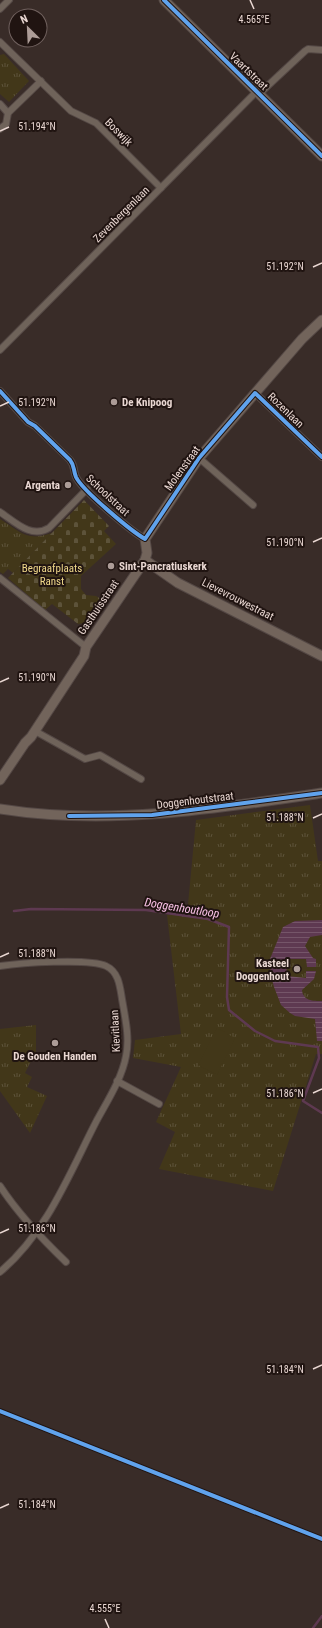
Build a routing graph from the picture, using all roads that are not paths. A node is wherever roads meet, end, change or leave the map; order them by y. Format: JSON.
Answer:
{"nodes":[{"id":1,"x":9,"y":0,"type":"edge"},
{"id":2,"x":164,"y":0,"type":"edge"},
{"id":3,"x":0,"y":9,"type":"edge"},
{"id":4,"x":0,"y":43,"type":"edge"},
{"id":5,"x":322,"y":50,"type":"edge"},
{"id":6,"x":41,"y":81,"type":"junction"},
{"id":7,"x":258,"y":92,"type":"junction"},
{"id":8,"x":0,"y":104,"type":"edge"},
{"id":9,"x":8,"y":113,"type":"junction"},
{"id":10,"x":0,"y":129,"type":"edge"},
{"id":11,"x":322,"y":156,"type":"edge"},
{"id":12,"x":161,"y":188,"type":"junction"},
{"id":13,"x":322,"y":320,"type":"edge"},
{"id":14,"x":0,"y":350,"type":"edge"},
{"id":15,"x":0,"y":391,"type":"edge"},
{"id":16,"x":255,"y":393,"type":"junction"},
{"id":17,"x":322,"y":457,"type":"edge"},
{"id":18,"x":199,"y":458,"type":"junction"},
{"id":19,"x":87,"y":489,"type":"junction"},
{"id":20,"x":253,"y":505,"type":"dead end"},
{"id":21,"x":0,"y":512,"type":"edge"},
{"id":22,"x":145,"y":539,"type":"junction"},
{"id":23,"x":145,"y":560,"type":"junction"},
{"id":24,"x":0,"y":578,"type":"edge"},
{"id":25,"x":86,"y":647,"type":"junction"},
{"id":26,"x":322,"y":656,"type":"edge"},
{"id":27,"x":35,"y":731,"type":"junction"},
{"id":28,"x":141,"y":779,"type":"dead end"},
{"id":29,"x":0,"y":780,"type":"edge"},
{"id":30,"x":322,"y":793,"type":"edge"},
{"id":31,"x":0,"y":809,"type":"edge"},
{"id":32,"x":0,"y":966,"type":"edge"},
{"id":33,"x":118,"y":1081,"type":"junction"},
{"id":34,"x":159,"y":1104,"type":"dead end"},
{"id":35,"x":0,"y":1186,"type":"edge"},
{"id":36,"x":36,"y":1233,"type":"junction"},
{"id":37,"x":66,"y":1262,"type":"dead end"},
{"id":38,"x":0,"y":1272,"type":"edge"}],
"edges":[{"from":1,"to":3,"type":"street"},
{"from":2,"to":7,"type":"street","name":"Vaartstraat"},
{"from":4,"to":6,"type":"street","name":"Boswijk"},
{"from":5,"to":7,"type":"street","name":"Zevenbergenlaan"},
{"from":6,"to":9,"type":"street"},
{"from":6,"to":12,"type":"street","name":"Boswijk"},
{"from":7,"to":11,"type":"street","name":"Vaartstraat"},
{"from":7,"to":12,"type":"street","name":"Zevenbergenlaan"},
{"from":8,"to":9,"type":"street"},
{"from":9,"to":10,"type":"street"},
{"from":12,"to":14,"type":"street","name":"Zevenbergenlaan"},
{"from":13,"to":16,"type":"street","name":"Molenstraat"},
{"from":15,"to":19,"type":"street","name":"Schoolstraat"},
{"from":16,"to":17,"type":"street","name":"Rozenlaan"},
{"from":16,"to":18,"type":"street","name":"Molenstraat"},
{"from":18,"to":20,"type":"street","name":"Molenstraat"},
{"from":18,"to":22,"type":"street","name":"Molenstraat"},
{"from":19,"to":21,"type":"street"},
{"from":19,"to":22,"type":"street","name":"Schoolstraat"},
{"from":22,"to":23,"type":"street"},
{"from":23,"to":25,"type":"street","name":"Gasthuisstraat"},
{"from":23,"to":26,"type":"street","name":"Lievevrouwestraat"},
{"from":24,"to":25,"type":"street"},
{"from":25,"to":27,"type":"street","name":"Gasthuisstraat"},
{"from":27,"to":28,"type":"street"},
{"from":27,"to":29,"type":"street","name":"Gasthuisstraat"},
{"from":30,"to":31,"type":"street","name":"Doggenhoutstraat"},
{"from":32,"to":33,"type":"street","name":"Kievitlaan"},
{"from":33,"to":34,"type":"street"},
{"from":33,"to":36,"type":"street","name":"Kievitlaan"},
{"from":35,"to":36,"type":"street"},
{"from":36,"to":37,"type":"street"},
{"from":36,"to":38,"type":"street","name":"Kievitlaan"}]}
